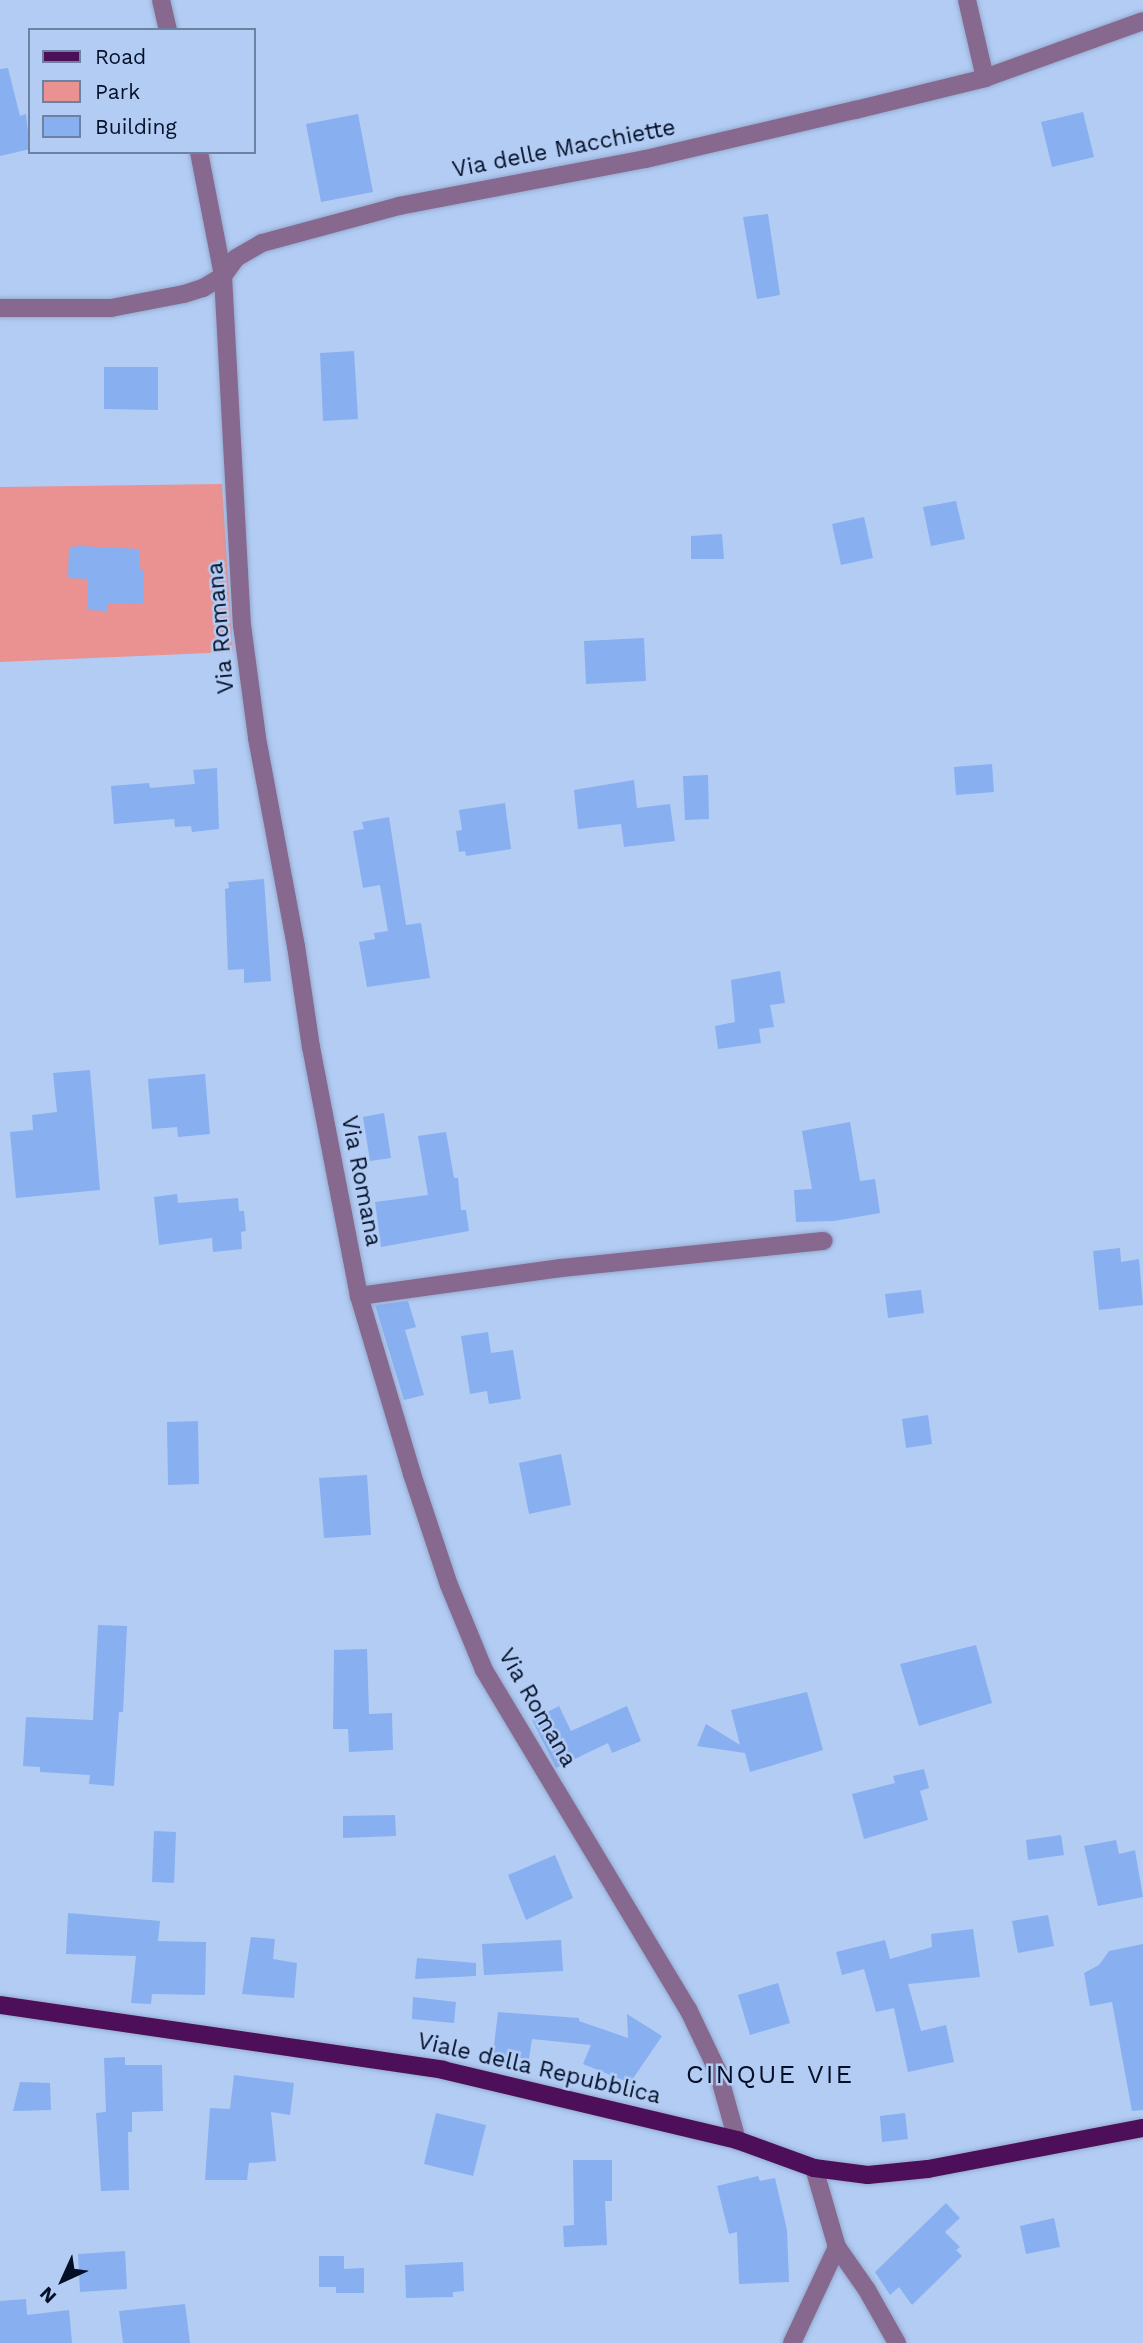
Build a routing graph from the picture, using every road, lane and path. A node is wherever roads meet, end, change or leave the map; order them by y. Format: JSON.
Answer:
{"nodes":[{"id":1,"x":161,"y":0,"type":"edge"},
{"id":2,"x":967,"y":0,"type":"edge"},
{"id":3,"x":1143,"y":21,"type":"edge"},
{"id":4,"x":168,"y":28,"type":"edge"},
{"id":5,"x":985,"y":78,"type":"junction"},
{"id":6,"x":199,"y":154,"type":"edge"},
{"id":7,"x":223,"y":276,"type":"junction"},
{"id":8,"x":0,"y":307,"type":"edge"},
{"id":9,"x":824,"y":1241,"type":"dead end"},
{"id":10,"x":359,"y":1296,"type":"junction"},
{"id":11,"x":0,"y":2006,"type":"edge"},
{"id":12,"x":1143,"y":2128,"type":"edge"},
{"id":13,"x":737,"y":2140,"type":"junction"},
{"id":14,"x":814,"y":2168,"type":"junction"},
{"id":15,"x":837,"y":2247,"type":"junction"},
{"id":16,"x":792,"y":2343,"type":"edge"},
{"id":17,"x":897,"y":2343,"type":"edge"}],
"edges":[{"from":1,"to":4,"type":"street"},
{"from":2,"to":5,"type":"street"},
{"from":3,"to":5,"type":"street","name":"Via delle Macchiette"},
{"from":5,"to":7,"type":"street","name":"Via delle Macchiette"},
{"from":6,"to":7,"type":"street","name":"Via Romana"},
{"from":7,"to":8,"type":"street","name":"Via delle Macchiette"},
{"from":7,"to":10,"type":"street","name":"Via Romana"},
{"from":9,"to":10,"type":"street"},
{"from":10,"to":13,"type":"street","name":"Via Romana"},
{"from":11,"to":13,"type":"main road","name":"Viale della Repubblica"},
{"from":12,"to":14,"type":"main road","name":"Viale della Repubblica"},
{"from":13,"to":14,"type":"main road","name":"Viale della Repubblica"},
{"from":14,"to":15,"type":"street"},
{"from":15,"to":16,"type":"street"},
{"from":15,"to":17,"type":"street"}]}
